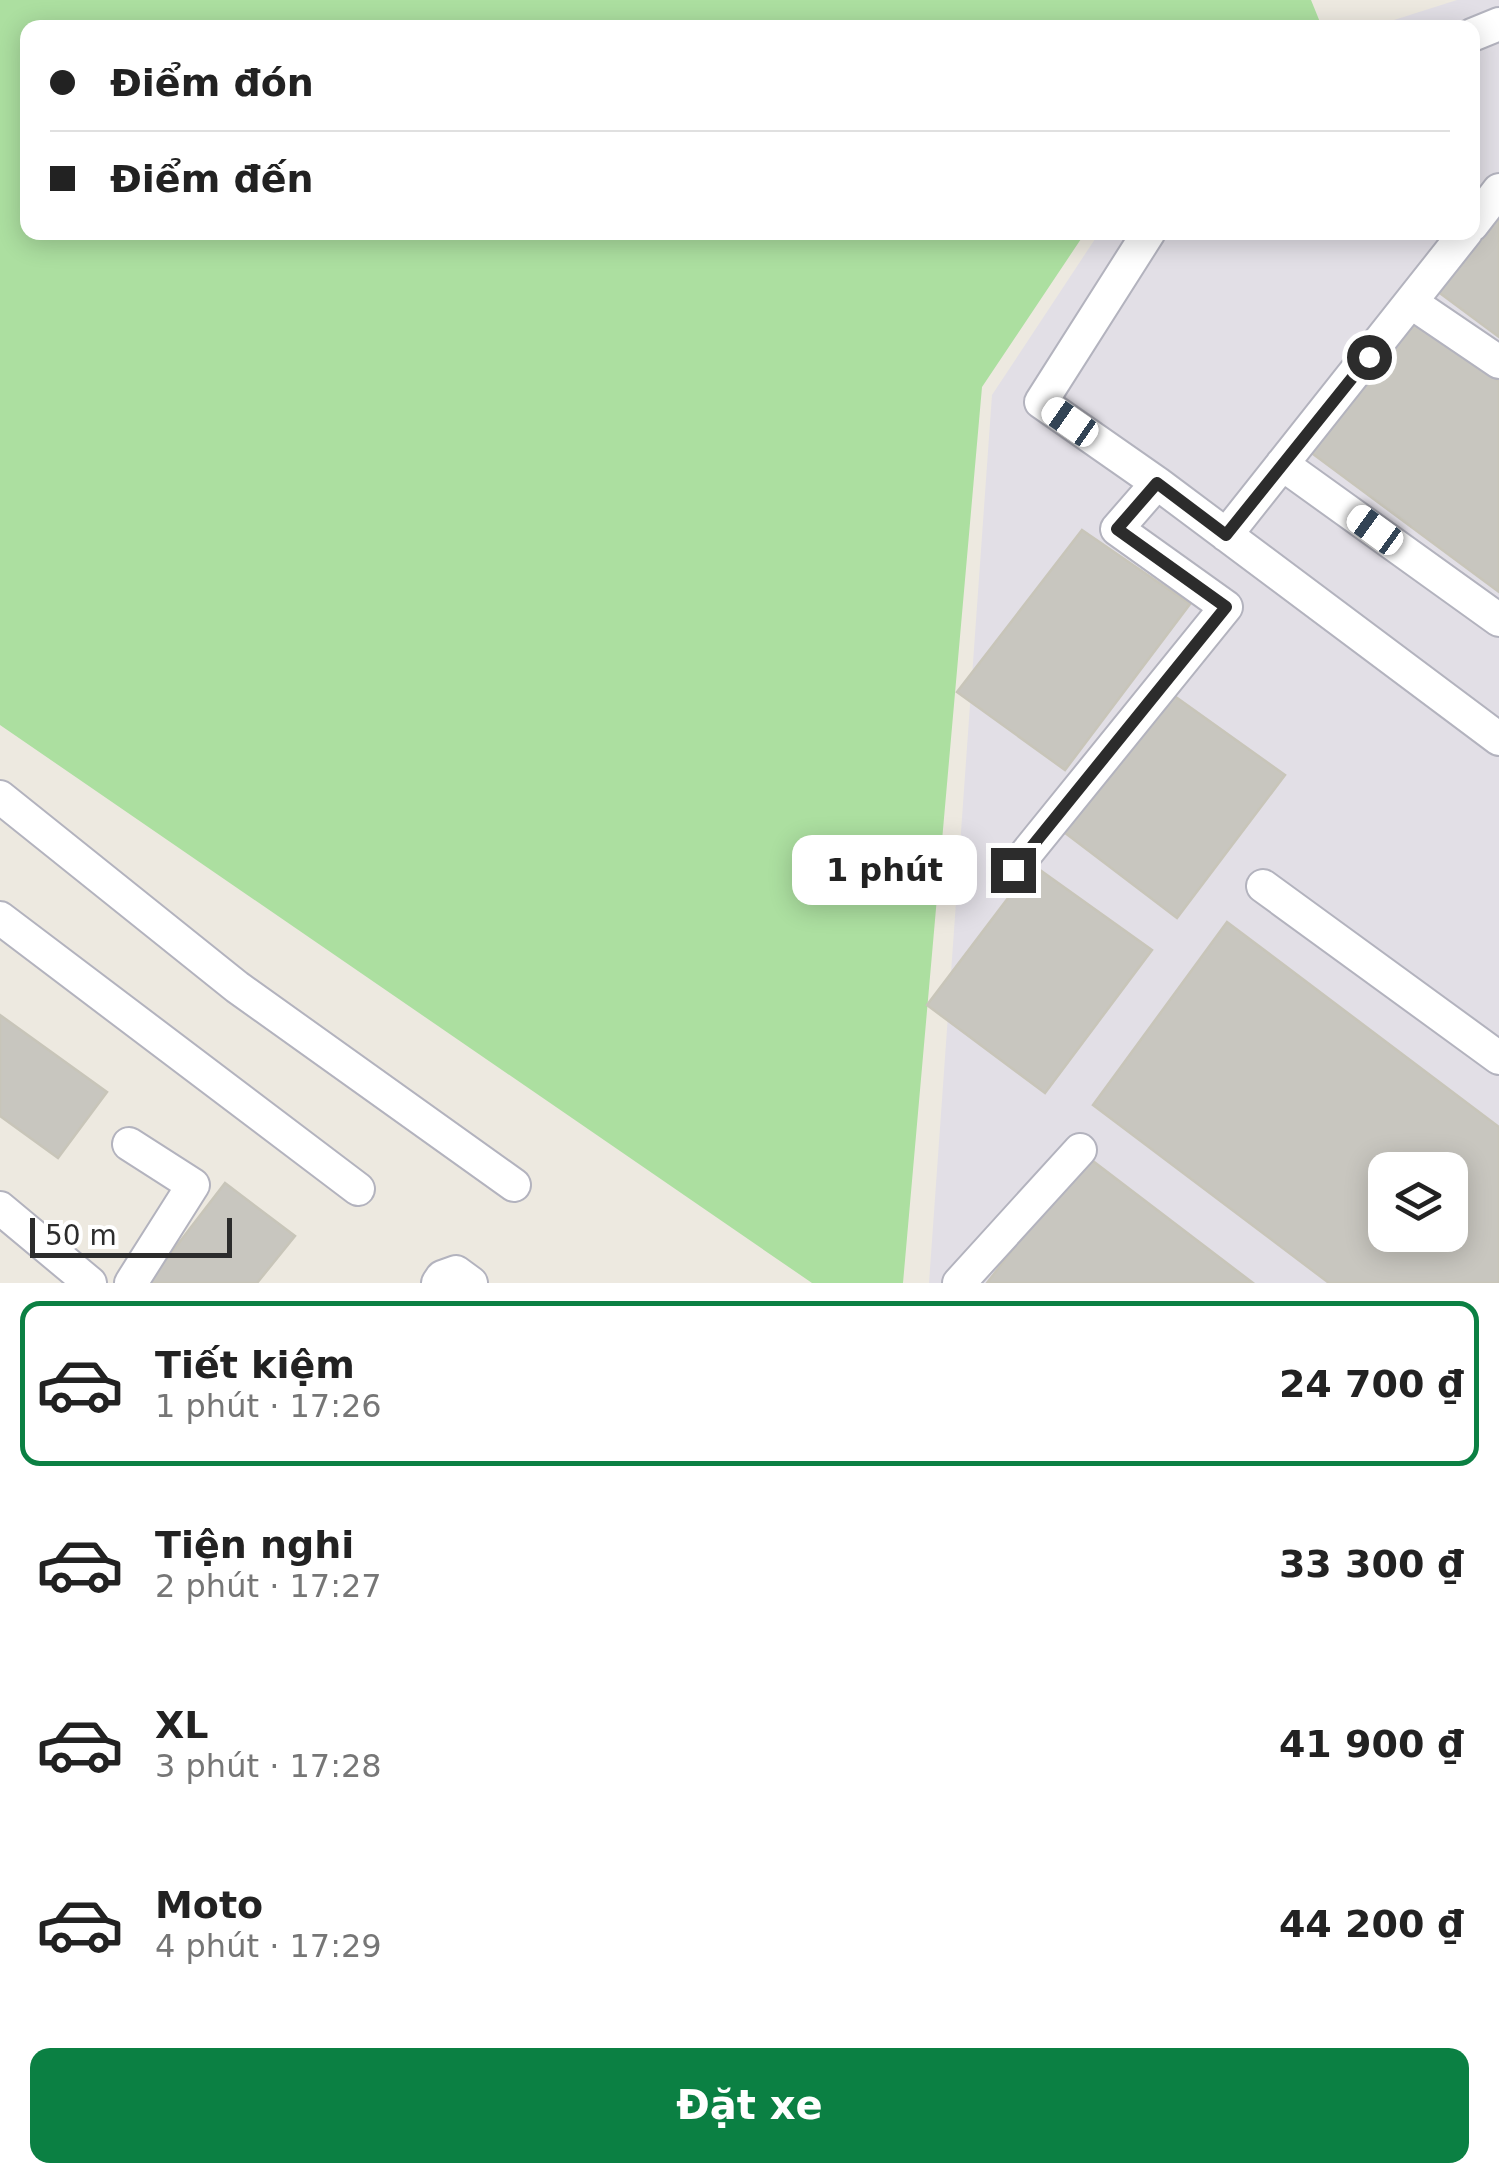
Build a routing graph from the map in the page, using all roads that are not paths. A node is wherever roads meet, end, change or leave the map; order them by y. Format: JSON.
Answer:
{"nodes":[{"id":1,"x":1499,"y":190,"type":"edge"},
{"id":2,"x":1480,"y":214,"type":"edge"},
{"id":3,"x":1144,"y":240,"type":"edge"},
{"id":4,"x":1460,"y":240,"type":"edge"},
{"id":5,"x":1412,"y":303,"type":"junction"},
{"id":6,"x":1499,"y":362,"type":"edge"},
{"id":7,"x":1282,"y":464,"type":"junction"},
{"id":8,"x":1157,"y":483,"type":"junction"},
{"id":9,"x":1226,"y":535,"type":"junction"},
{"id":10,"x":1499,"y":620,"type":"edge"},
{"id":11,"x":1499,"y":739,"type":"edge"},
{"id":12,"x":0,"y":797,"type":"edge"},
{"id":13,"x":1013,"y":870,"type":"dead end"},
{"id":14,"x":1263,"y":886,"type":"dead end"},
{"id":15,"x":0,"y":918,"type":"edge"},
{"id":16,"x":1499,"y":1058,"type":"edge"},
{"id":17,"x":128,"y":1144,"type":"dead end"},
{"id":18,"x":1080,"y":1150,"type":"dead end"},
{"id":19,"x":514,"y":1185,"type":"dead end"},
{"id":20,"x":358,"y":1189,"type":"dead end"},
{"id":21,"x":0,"y":1208,"type":"edge"},
{"id":22,"x":90,"y":1283,"type":"edge"},
{"id":23,"x":130,"y":1283,"type":"edge"},
{"id":24,"x":438,"y":1283,"type":"edge"},
{"id":25,"x":471,"y":1283,"type":"edge"},
{"id":26,"x":959,"y":1283,"type":"edge"}],
"edges":[{"from":1,"to":2,"type":"street"},
{"from":3,"to":8,"type":"street"},
{"from":4,"to":5,"type":"street"},
{"from":5,"to":6,"type":"street"},
{"from":5,"to":7,"type":"street"},
{"from":7,"to":9,"type":"street"},
{"from":7,"to":10,"type":"street"},
{"from":8,"to":9,"type":"street"},
{"from":8,"to":13,"type":"street"},
{"from":9,"to":11,"type":"street"},
{"from":12,"to":19,"type":"street"},
{"from":14,"to":16,"type":"street"},
{"from":15,"to":20,"type":"street"},
{"from":17,"to":23,"type":"street"},
{"from":18,"to":26,"type":"street"},
{"from":21,"to":22,"type":"street"},
{"from":24,"to":25,"type":"street"}]}
